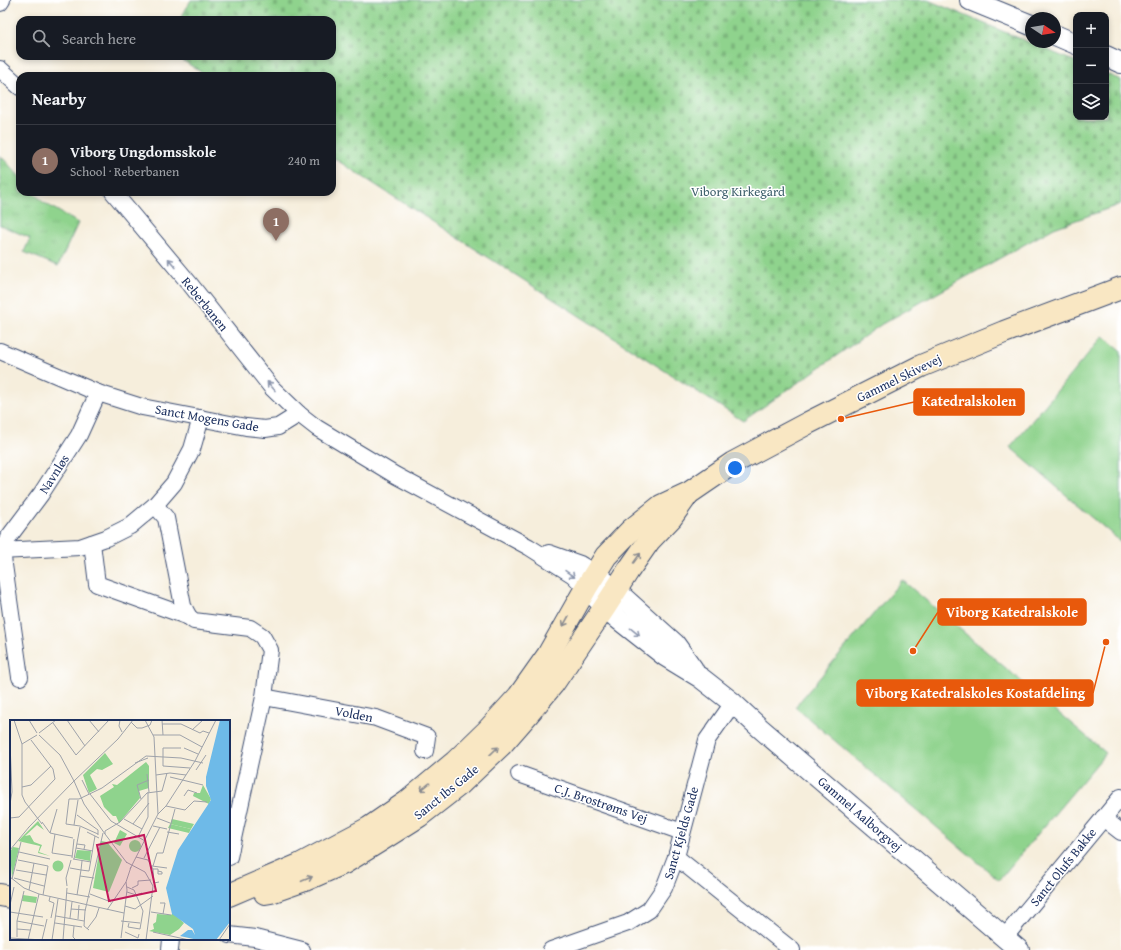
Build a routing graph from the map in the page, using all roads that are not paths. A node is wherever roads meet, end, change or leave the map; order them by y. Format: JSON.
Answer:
{"nodes":[{"id":1,"x":2,"y":0,"type":"edge"},
{"id":2,"x":970,"y":0,"type":"edge"},
{"id":3,"x":0,"y":3,"type":"edge"},
{"id":4,"x":1025,"y":23,"type":"edge"},
{"id":5,"x":1061,"y":38,"type":"edge"},
{"id":6,"x":1073,"y":43,"type":"edge"},
{"id":7,"x":1109,"y":57,"type":"edge"},
{"id":8,"x":1121,"y":63,"type":"edge"},
{"id":9,"x":0,"y":69,"type":"edge"},
{"id":10,"x":16,"y":84,"type":"edge"},
{"id":11,"x":116,"y":196,"type":"edge"},
{"id":12,"x":1121,"y":288,"type":"edge"},
{"id":13,"x":0,"y":351,"type":"edge"},
{"id":14,"x":98,"y":393,"type":"junction"},
{"id":15,"x":299,"y":414,"type":"junction"},
{"id":16,"x":201,"y":418,"type":"junction"},
{"id":17,"x":689,"y":493,"type":"junction"},
{"id":18,"x":155,"y":505,"type":"junction"},
{"id":19,"x":92,"y":543,"type":"junction"},
{"id":20,"x":1,"y":551,"type":"edge"},
{"id":21,"x":590,"y":580,"type":"junction"},
{"id":22,"x":610,"y":598,"type":"junction"},
{"id":23,"x":189,"y":617,"type":"junction"},
{"id":24,"x":20,"y":677,"type":"dead end"},
{"id":25,"x":264,"y":697,"type":"junction"},
{"id":26,"x":733,"y":703,"type":"junction"},
{"id":27,"x":425,"y":750,"type":"dead end"},
{"id":28,"x":519,"y":774,"type":"dead end"},
{"id":29,"x":1121,"y":797,"type":"edge"},
{"id":30,"x":1103,"y":818,"type":"junction"},
{"id":31,"x":682,"y":832,"type":"junction"},
{"id":32,"x":1121,"y":832,"type":"edge"},
{"id":33,"x":230,"y":852,"type":"edge"},
{"id":34,"x":676,"y":857,"type":"junction"},
{"id":35,"x":0,"y":895,"type":"edge"},
{"id":36,"x":230,"y":895,"type":"edge"},
{"id":37,"x":230,"y":895,"type":"edge"},
{"id":38,"x":10,"y":897,"type":"edge"},
{"id":39,"x":230,"y":935,"type":"edge"},
{"id":40,"x":171,"y":940,"type":"edge"},
{"id":41,"x":1012,"y":944,"type":"edge"},
{"id":42,"x":170,"y":950,"type":"edge"},
{"id":43,"x":302,"y":950,"type":"edge"},
{"id":44,"x":552,"y":950,"type":"edge"},
{"id":45,"x":792,"y":950,"type":"edge"}],
"edges":[{"from":1,"to":3,"type":"street"},
{"from":2,"to":4,"type":"street"},
{"from":5,"to":6,"type":"street"},
{"from":7,"to":8,"type":"street"},
{"from":9,"to":10,"type":"street"},
{"from":15,"to":11,"type":"street","name":"Reberbanen","one_way":true},
{"from":12,"to":17,"type":"main road","name":"Gammel Skivevej"},
{"from":13,"to":14,"type":"street","name":"Sanct Mogens Gade"},
{"from":14,"to":16,"type":"street","name":"Sanct Mogens Gade"},
{"from":14,"to":20,"type":"street","name":"Navnløs"},
{"from":15,"to":16,"type":"street","name":"Sanct Mogens Gade"},
{"from":15,"to":21,"type":"street"},
{"from":16,"to":18,"type":"street"},
{"from":17,"to":21,"type":"main road","name":"Gammel Skivevej"},
{"from":22,"to":17,"type":"main road","name":"Gammel Skivevej","one_way":true},
{"from":18,"to":19,"type":"street"},
{"from":18,"to":23,"type":"street"},
{"from":19,"to":20,"type":"street"},
{"from":19,"to":23,"type":"street"},
{"from":20,"to":24,"type":"street"},
{"from":21,"to":22,"type":"street","name":"Gammel Aalborgvej"},
{"from":21,"to":36,"type":"main road","name":"Sanct Ibs Gade","one_way":true},
{"from":22,"to":26,"type":"street","name":"Gammel Aalborgvej"},
{"from":37,"to":22,"type":"main road","name":"Sanct Ibs Gade","one_way":true},
{"from":23,"to":25,"type":"street"},
{"from":25,"to":27,"type":"street","name":"Volden"},
{"from":25,"to":33,"type":"street"},
{"from":26,"to":31,"type":"street","name":"Sanct Kjelds Gade"},
{"from":26,"to":41,"type":"street","name":"Gammel Aalborgvej"},
{"from":28,"to":31,"type":"street","name":"C.J. Brostrøms Vej"},
{"from":29,"to":30,"type":"street","name":"Sanct Olufs Bakke"},
{"from":30,"to":32,"type":"street"},
{"from":30,"to":41,"type":"street","name":"Sanct Olufs Bakke"},
{"from":31,"to":34,"type":"street","name":"Sanct Kjelds Gade"},
{"from":34,"to":44,"type":"street","name":"Sanct Kjelds Gade"},
{"from":34,"to":45,"type":"street"},
{"from":35,"to":38,"type":"main road"},
{"from":39,"to":43,"type":"street"},
{"from":40,"to":42,"type":"street"}]}
